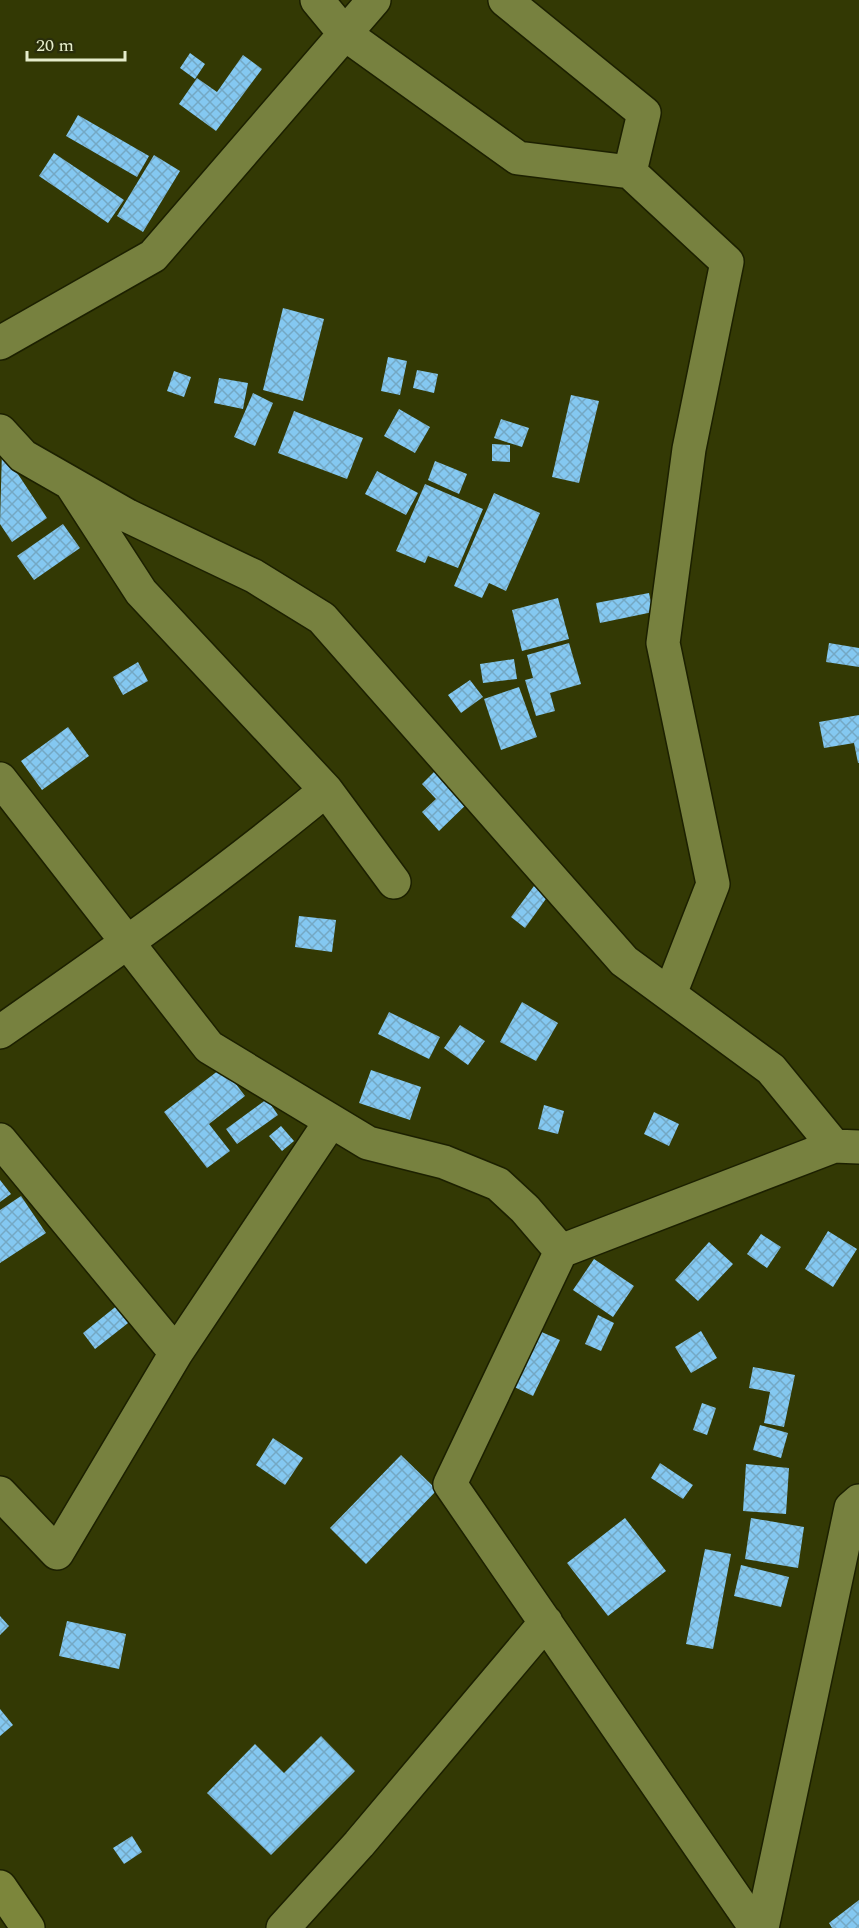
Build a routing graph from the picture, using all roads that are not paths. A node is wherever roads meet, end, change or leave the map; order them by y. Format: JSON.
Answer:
{"nodes":[{"id":1,"x":316,"y":0,"type":"edge"},
{"id":2,"x":374,"y":0,"type":"edge"},
{"id":3,"x":505,"y":0,"type":"edge"},
{"id":4,"x":345,"y":34,"type":"junction"},
{"id":5,"x":630,"y":172,"type":"junction"},
{"id":6,"x":0,"y":343,"type":"edge"},
{"id":7,"x":0,"y":431,"type":"edge"},
{"id":8,"x":71,"y":483,"type":"junction"},
{"id":9,"x":0,"y":779,"type":"edge"},
{"id":10,"x":326,"y":790,"type":"junction"},
{"id":11,"x":394,"y":882,"type":"dead end"},
{"id":12,"x":128,"y":942,"type":"junction"},
{"id":13,"x":670,"y":994,"type":"junction"},
{"id":14,"x":0,"y":1032,"type":"edge"},
{"id":15,"x":331,"y":1121,"type":"junction"},
{"id":16,"x":0,"y":1140,"type":"edge"},
{"id":17,"x":846,"y":1147,"type":"edge"},
{"id":18,"x":561,"y":1251,"type":"junction"},
{"id":19,"x":176,"y":1353,"type":"junction"},
{"id":20,"x":0,"y":1492,"type":"edge"},
{"id":21,"x":859,"y":1501,"type":"edge"},
{"id":22,"x":546,"y":1622,"type":"junction"},
{"id":23,"x":0,"y":1887,"type":"edge"},
{"id":24,"x":28,"y":1928,"type":"edge"},
{"id":25,"x":282,"y":1928,"type":"edge"},
{"id":26,"x":756,"y":1928,"type":"edge"},
{"id":27,"x":762,"y":1928,"type":"edge"}],
"edges":[{"from":1,"to":4,"type":"street"},
{"from":2,"to":4,"type":"street"},
{"from":3,"to":5,"type":"street"},
{"from":4,"to":5,"type":"street"},
{"from":4,"to":6,"type":"street"},
{"from":5,"to":13,"type":"street"},
{"from":7,"to":8,"type":"street"},
{"from":8,"to":10,"type":"street"},
{"from":8,"to":13,"type":"street"},
{"from":9,"to":12,"type":"street"},
{"from":10,"to":11,"type":"street"},
{"from":10,"to":12,"type":"street"},
{"from":12,"to":14,"type":"street"},
{"from":12,"to":15,"type":"street"},
{"from":13,"to":17,"type":"street"},
{"from":15,"to":18,"type":"street"},
{"from":15,"to":19,"type":"street"},
{"from":16,"to":19,"type":"street"},
{"from":17,"to":18,"type":"street"},
{"from":18,"to":22,"type":"street"},
{"from":19,"to":20,"type":"street"},
{"from":21,"to":27,"type":"street"},
{"from":22,"to":25,"type":"street"},
{"from":22,"to":26,"type":"street"},
{"from":23,"to":24,"type":"main road"}]}
